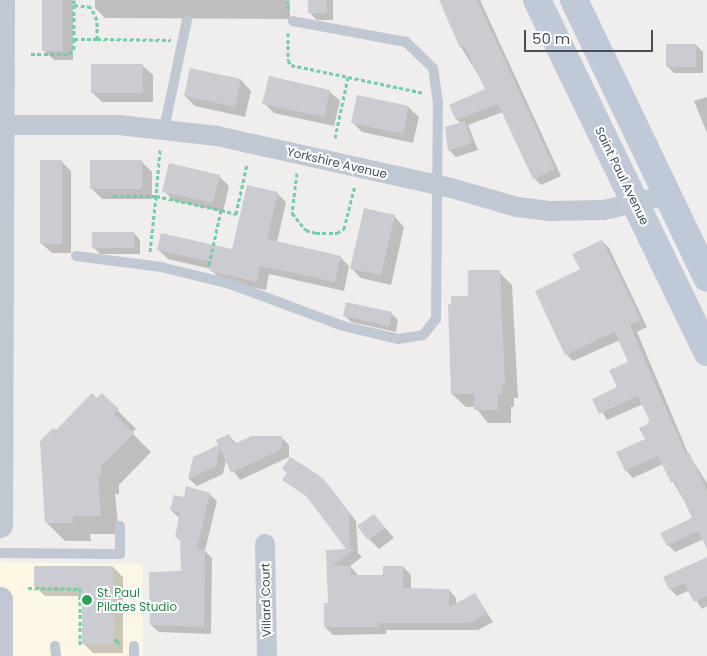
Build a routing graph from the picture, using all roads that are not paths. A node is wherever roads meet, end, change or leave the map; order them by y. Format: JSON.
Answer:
{"nodes":[{"id":1,"x":2,"y":0,"type":"edge"},
{"id":2,"x":537,"y":0,"type":"edge"},
{"id":3,"x":574,"y":0,"type":"edge"},
{"id":4,"x":186,"y":20,"type":"dead end"},
{"id":5,"x":293,"y":21,"type":"dead end"},
{"id":6,"x":1,"y":125,"type":"edge"},
{"id":7,"x":164,"y":129,"type":"junction"},
{"id":8,"x":438,"y":185,"type":"junction"},
{"id":9,"x":668,"y":195,"type":"junction"},
{"id":10,"x":636,"y":204,"type":"junction"},
{"id":11,"x":1,"y":251,"type":"edge"},
{"id":12,"x":76,"y":256,"type":"dead end"},
{"id":13,"x":707,"y":278,"type":"edge"},
{"id":14,"x":707,"y":352,"type":"edge"},
{"id":15,"x":0,"y":380,"type":"edge"},
{"id":16,"x":0,"y":524,"type":"edge"},
{"id":17,"x":120,"y":526,"type":"dead end"},
{"id":18,"x":265,"y":544,"type":"dead end"},
{"id":19,"x":0,"y":553,"type":"edge"},
{"id":20,"x":0,"y":599,"type":"edge"},
{"id":21,"x":0,"y":656,"type":"edge"},
{"id":22,"x":267,"y":656,"type":"edge"}],
"edges":[{"from":1,"to":6,"type":"street"},
{"from":2,"to":10,"type":"main road","name":"Saint Paul Avenue"},
{"from":3,"to":9,"type":"main road"},
{"from":4,"to":7,"type":"lane"},
{"from":5,"to":8,"type":"lane"},
{"from":6,"to":7,"type":"street","name":"Yorkshire Avenue"},
{"from":6,"to":11,"type":"street"},
{"from":7,"to":8,"type":"street","name":"Yorkshire Avenue"},
{"from":8,"to":10,"type":"street","name":"Yorkshire Avenue"},
{"from":8,"to":12,"type":"lane"},
{"from":9,"to":10,"type":"street","name":"Yorkshire Avenue"},
{"from":9,"to":13,"type":"main road"},
{"from":10,"to":14,"type":"main road","name":"Saint Paul Avenue"},
{"from":11,"to":15,"type":"street"},
{"from":15,"to":16,"type":"street"},
{"from":17,"to":19,"type":"lane"},
{"from":18,"to":22,"type":"street","name":"Villard Court"},
{"from":20,"to":21,"type":"street"}]}
